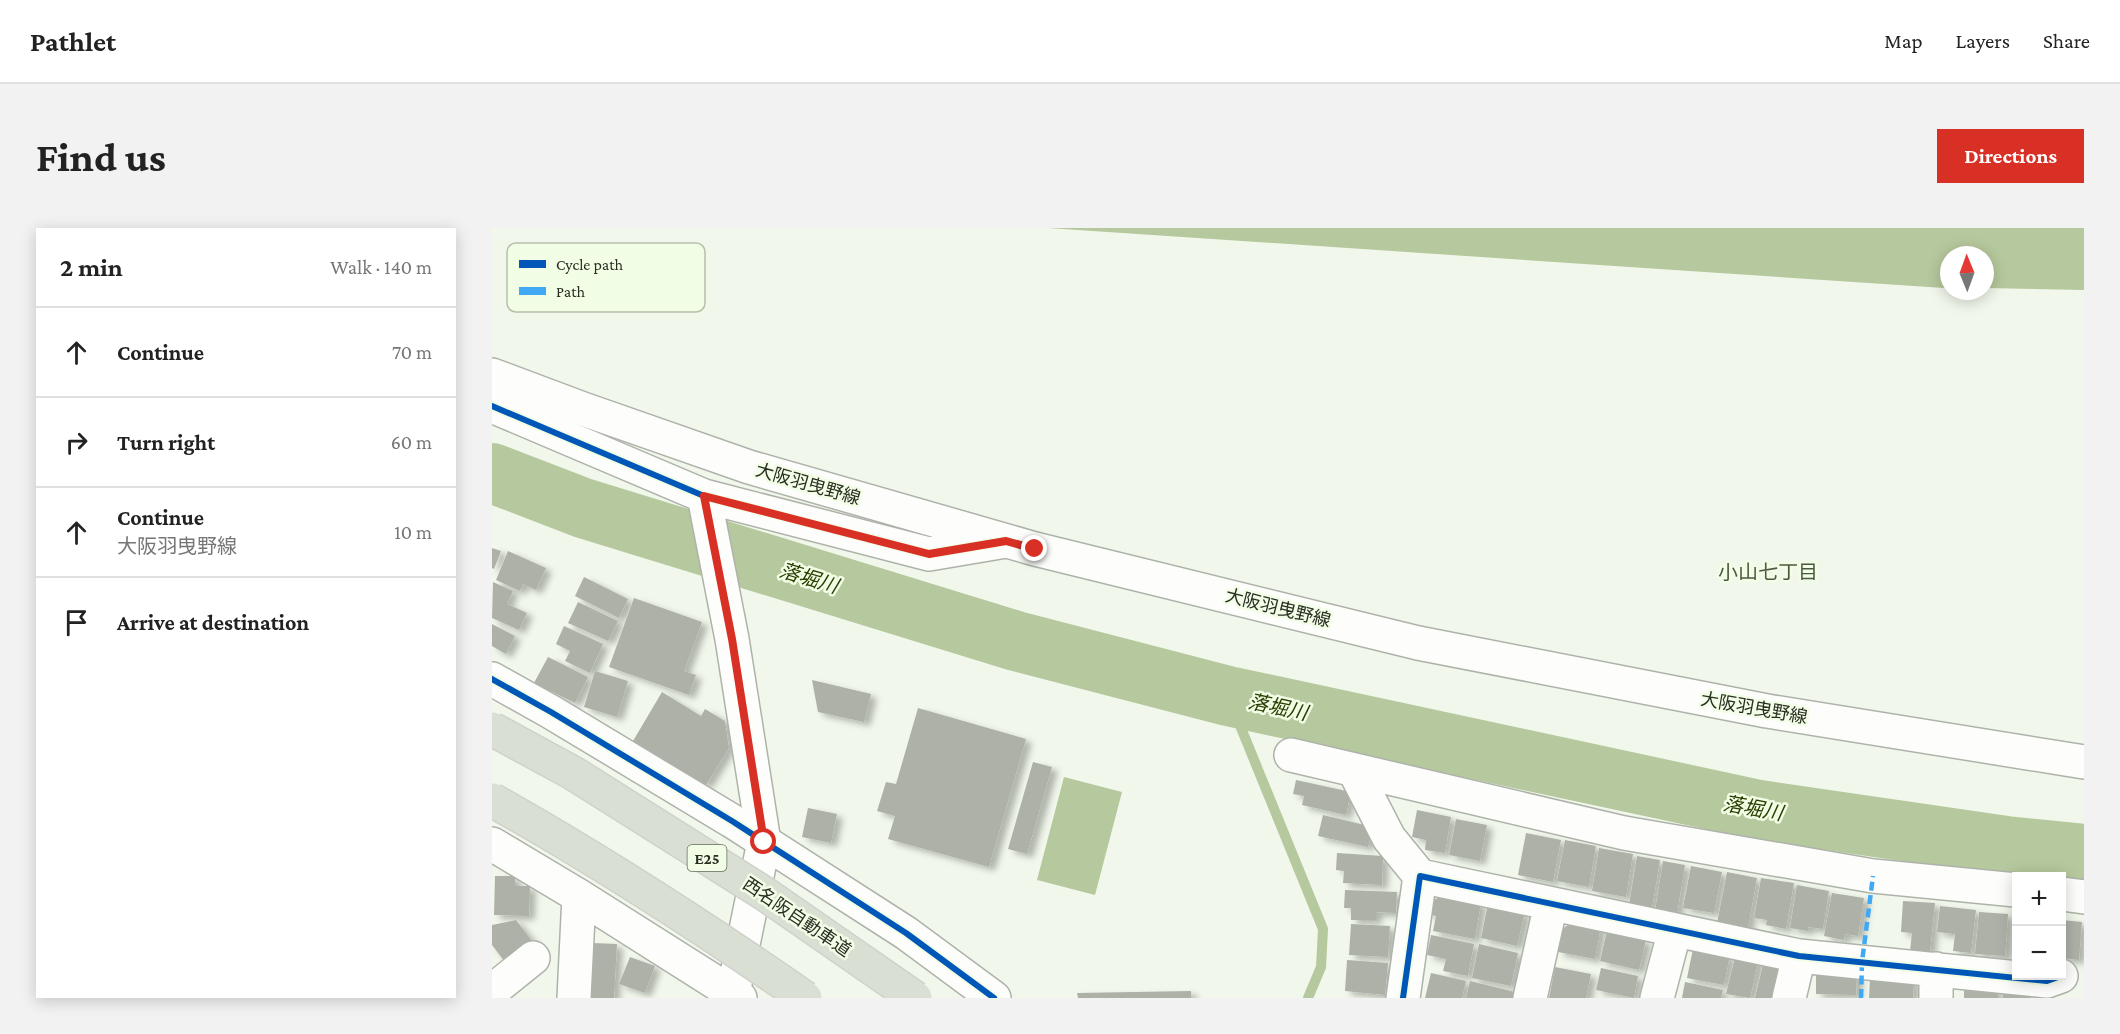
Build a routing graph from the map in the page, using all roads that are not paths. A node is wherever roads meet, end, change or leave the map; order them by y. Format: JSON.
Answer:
{"nodes":[{"id":1,"x":492,"y":375,"type":"edge"},
{"id":2,"x":492,"y":406,"type":"edge"},
{"id":3,"x":706,"y":504,"type":"junction"},
{"id":4,"x":1006,"y":541,"type":"junction"},
{"id":5,"x":492,"y":679,"type":"edge"},
{"id":6,"x":492,"y":729,"type":"edge"},
{"id":7,"x":1291,"y":755,"type":"dead end"},
{"id":8,"x":2084,"y":762,"type":"edge"},
{"id":9,"x":1354,"y":770,"type":"junction"},
{"id":10,"x":492,"y":800,"type":"edge"},
{"id":11,"x":764,"y":842,"type":"junction"},
{"id":12,"x":492,"y":844,"type":"edge"},
{"id":13,"x":1420,"y":876,"type":"junction"},
{"id":14,"x":2012,"y":890,"type":"edge"},
{"id":15,"x":2066,"y":895,"type":"edge"},
{"id":16,"x":579,"y":896,"type":"junction"},
{"id":17,"x":2084,"y":897,"type":"edge"},
{"id":18,"x":1551,"y":904,"type":"junction"},
{"id":19,"x":1675,"y":930,"type":"junction"},
{"id":20,"x":1799,"y":956,"type":"junction"},
{"id":21,"x":533,"y":958,"type":"dead end"},
{"id":22,"x":2084,"y":973,"type":"edge"},
{"id":23,"x":2054,"y":982,"type":"edge"},
{"id":24,"x":1936,"y":984,"type":"edge"},
{"id":25,"x":492,"y":991,"type":"edge"},
{"id":26,"x":735,"y":996,"type":"edge"},
{"id":27,"x":574,"y":998,"type":"edge"},
{"id":28,"x":805,"y":998,"type":"edge"},
{"id":29,"x":915,"y":998,"type":"edge"},
{"id":30,"x":994,"y":998,"type":"edge"},
{"id":31,"x":1403,"y":998,"type":"edge"},
{"id":32,"x":1530,"y":998,"type":"edge"},
{"id":33,"x":1657,"y":998,"type":"edge"},
{"id":34,"x":1789,"y":998,"type":"edge"}],
"edges":[{"from":1,"to":4,"type":"street","name":"大阪羽曳野線"},
{"from":2,"to":3,"type":"street"},
{"from":3,"to":4,"type":"street"},
{"from":3,"to":11,"type":"street"},
{"from":4,"to":8,"type":"street","name":"大阪羽曳野線"},
{"from":5,"to":11,"type":"street"},
{"from":6,"to":29,"type":"highway","name":"西名阪自動車道","number":"E25","bridge":true},
{"from":7,"to":9,"type":"street"},
{"from":9,"to":13,"type":"street"},
{"from":9,"to":14,"type":"street"},
{"from":10,"to":28,"type":"highway","bridge":true},
{"from":11,"to":26,"type":"street"},
{"from":11,"to":30,"type":"street"},
{"from":12,"to":16,"type":"street"},
{"from":13,"to":18,"type":"street"},
{"from":13,"to":31,"type":"street"},
{"from":15,"to":17,"type":"street"},
{"from":16,"to":26,"type":"street"},
{"from":16,"to":27,"type":"street"},
{"from":18,"to":19,"type":"street"},
{"from":18,"to":32,"type":"street"},
{"from":19,"to":20,"type":"street"},
{"from":19,"to":33,"type":"street"},
{"from":20,"to":24,"type":"street"},
{"from":20,"to":34,"type":"street"},
{"from":21,"to":25,"type":"street"},
{"from":22,"to":23,"type":"street"},
{"from":23,"to":24,"type":"street"}]}
